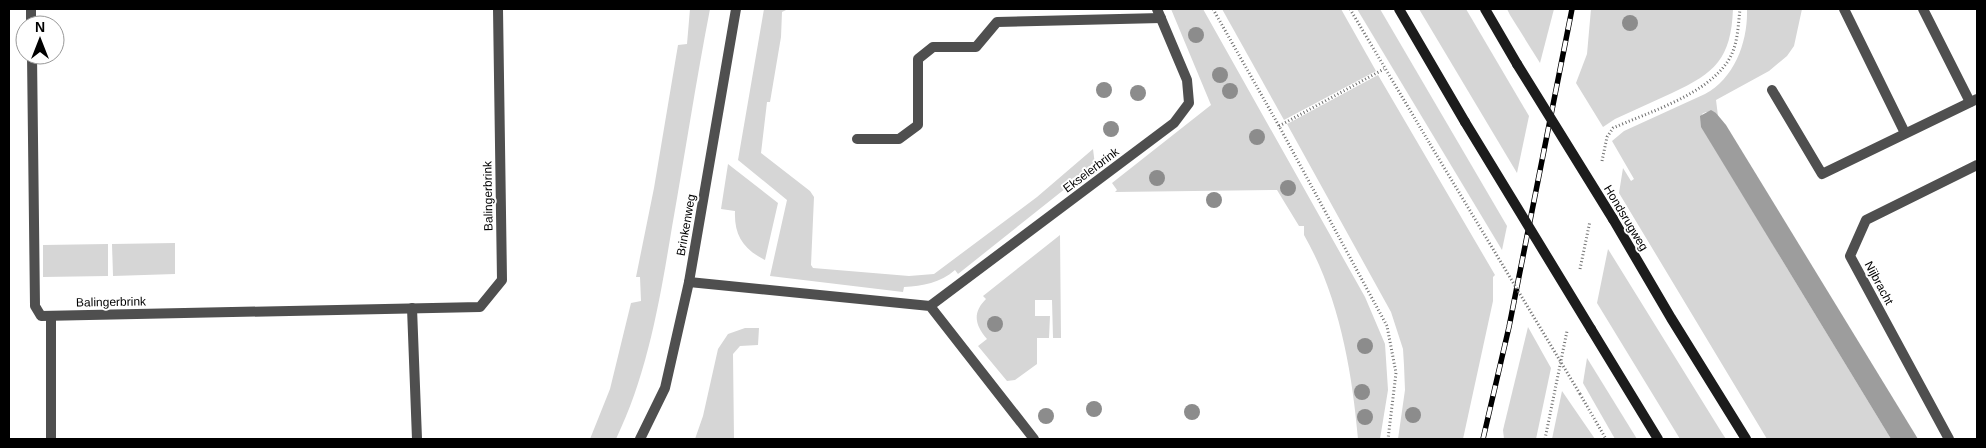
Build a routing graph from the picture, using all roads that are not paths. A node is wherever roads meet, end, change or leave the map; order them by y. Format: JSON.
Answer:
{"nodes":[{"id":1,"x":498,"y":9,"type":"edge"},
{"id":2,"x":736,"y":9,"type":"edge"},
{"id":3,"x":1399,"y":9,"type":"edge"},
{"id":4,"x":1485,"y":9,"type":"edge"},
{"id":5,"x":1844,"y":9,"type":"edge"},
{"id":6,"x":1923,"y":9,"type":"edge"},
{"id":7,"x":1159,"y":14,"type":"edge"},
{"id":8,"x":32,"y":65,"type":"edge"},
{"id":9,"x":1772,"y":90,"type":"dead end"},
{"id":10,"x":1974,"y":100,"type":"edge"},
{"id":11,"x":1905,"y":133,"type":"junction"},
{"id":12,"x":857,"y":139,"type":"dead end"},
{"id":13,"x":1977,"y":165,"type":"edge"},
{"id":14,"x":689,"y":282,"type":"junction"},
{"id":15,"x":930,"y":306,"type":"junction"},
{"id":16,"x":412,"y":308,"type":"junction"},
{"id":17,"x":51,"y":316,"type":"junction"},
{"id":18,"x":51,"y":439,"type":"edge"},
{"id":19,"x":417,"y":439,"type":"edge"},
{"id":20,"x":640,"y":439,"type":"edge"},
{"id":21,"x":1034,"y":439,"type":"edge"},
{"id":22,"x":1658,"y":439,"type":"edge"},
{"id":23,"x":1746,"y":439,"type":"edge"},
{"id":24,"x":1949,"y":439,"type":"edge"}],
"edges":[{"from":1,"to":16,"type":"street","name":"Balingerbrink"},
{"from":2,"to":14,"type":"street","name":"Brinkenweg"},
{"from":3,"to":22,"type":"main road","bridge":true},
{"from":4,"to":23,"type":"main road","name":"Hondsrugweg","bridge":true},
{"from":5,"to":11,"type":"street"},
{"from":6,"to":10,"type":"street"},
{"from":7,"to":12,"type":"street","name":"Ekselerbrink"},
{"from":7,"to":15,"type":"street","name":"Ekselerbrink"},
{"from":8,"to":17,"type":"street"},
{"from":9,"to":11,"type":"street"},
{"from":10,"to":11,"type":"street"},
{"from":13,"to":24,"type":"street","name":"Nijbracht"},
{"from":14,"to":15,"type":"street"},
{"from":14,"to":20,"type":"street","name":"Brinkenweg"},
{"from":15,"to":21,"type":"street"},
{"from":16,"to":17,"type":"street","name":"Balingerbrink"},
{"from":16,"to":19,"type":"street"},
{"from":17,"to":18,"type":"street"}]}
